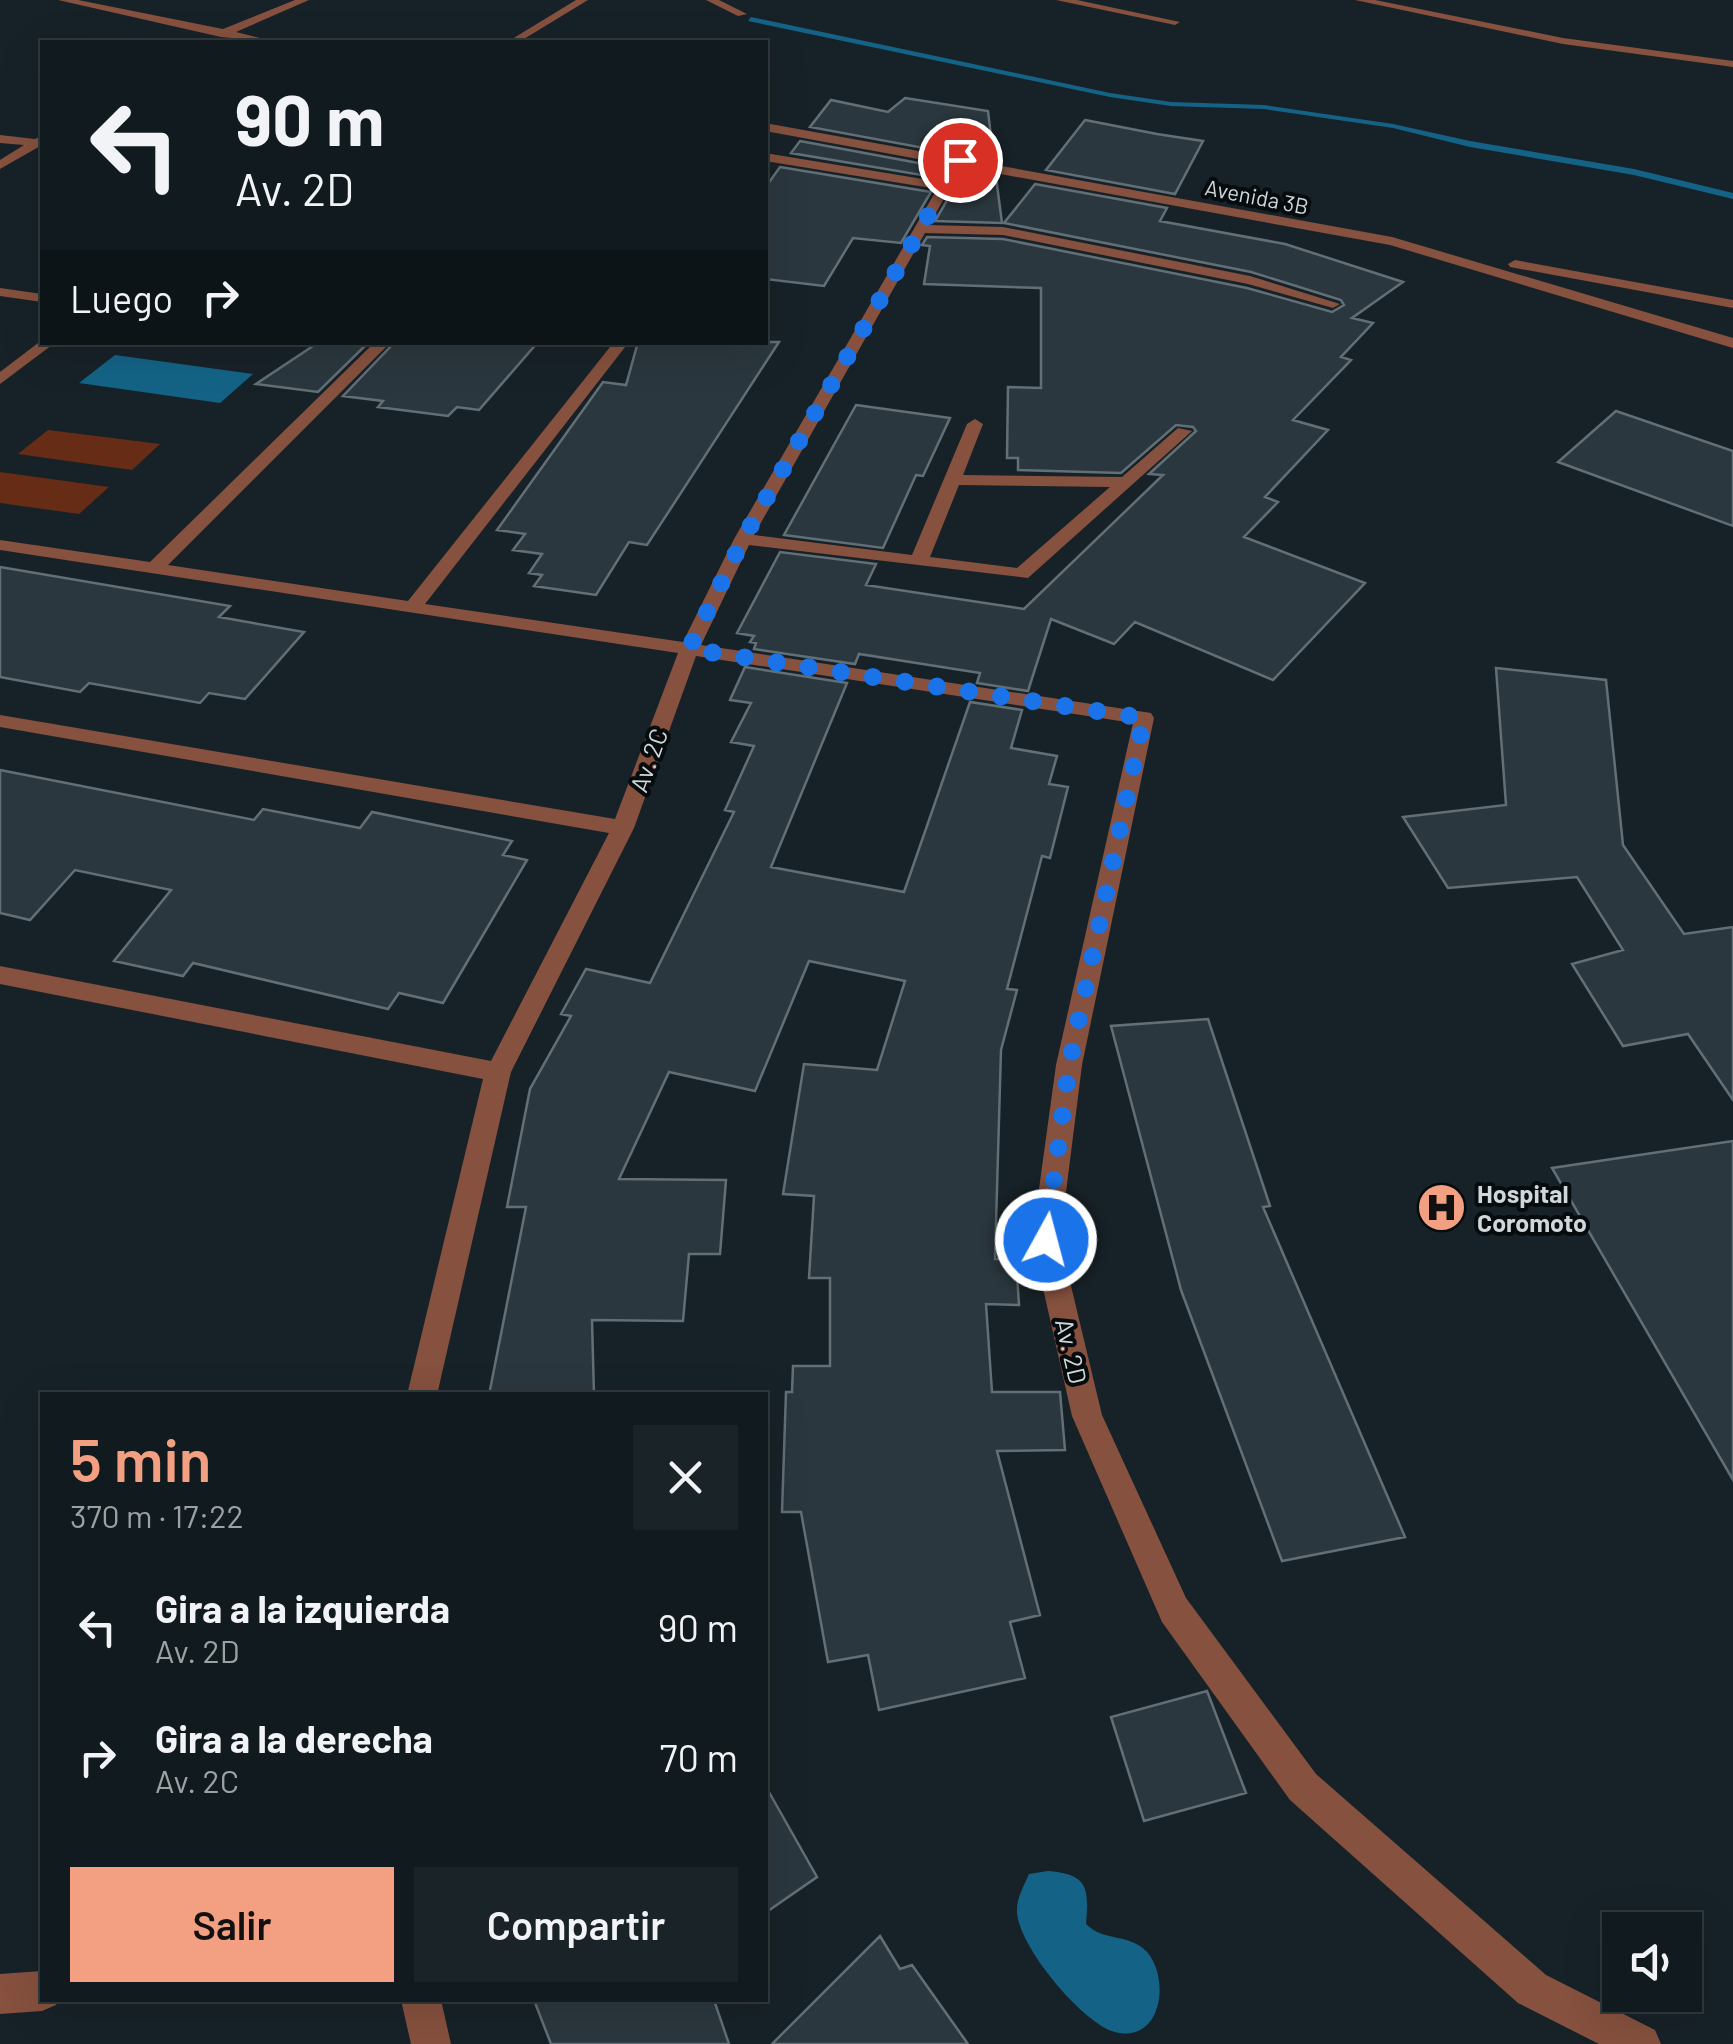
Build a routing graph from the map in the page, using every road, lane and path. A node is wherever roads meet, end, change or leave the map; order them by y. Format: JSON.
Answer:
{"nodes":[{"id":1,"x":64,"y":0,"type":"edge"},
{"id":2,"x":304,"y":0,"type":"edge"},
{"id":3,"x":584,"y":0,"type":"edge"},
{"id":4,"x":711,"y":0,"type":"edge"},
{"id":5,"x":1062,"y":0,"type":"edge"},
{"id":6,"x":1360,"y":0,"type":"edge"},
{"id":7,"x":1376,"y":1,"type":"edge"},
{"id":8,"x":742,"y":14,"type":"dead end"},
{"id":9,"x":1175,"y":22,"type":"dead end"},
{"id":10,"x":221,"y":34,"type":"junction"},
{"id":11,"x":258,"y":40,"type":"edge"},
{"id":12,"x":515,"y":40,"type":"edge"},
{"id":13,"x":1733,"y":64,"type":"edge"},
{"id":14,"x":768,"y":128,"type":"edge"},
{"id":15,"x":0,"y":140,"type":"edge"},
{"id":16,"x":39,"y":141,"type":"edge"},
{"id":17,"x":768,"y":159,"type":"edge"},
{"id":18,"x":960,"y":160,"type":"junction"},
{"id":19,"x":0,"y":164,"type":"edge"},
{"id":20,"x":943,"y":186,"type":"junction"},
{"id":21,"x":916,"y":236,"type":"junction"},
{"id":22,"x":1392,"y":241,"type":"junction"},
{"id":23,"x":0,"y":292,"type":"edge"},
{"id":24,"x":40,"y":298,"type":"edge"},
{"id":25,"x":1333,"y":304,"type":"dead end"},
{"id":26,"x":1733,"y":304,"type":"edge"},
{"id":27,"x":1733,"y":343,"type":"edge"},
{"id":28,"x":45,"y":345,"type":"edge"},
{"id":29,"x":381,"y":345,"type":"edge"},
{"id":30,"x":620,"y":345,"type":"edge"},
{"id":31,"x":0,"y":379,"type":"edge"},
{"id":32,"x":975,"y":424,"type":"dead end"},
{"id":33,"x":1184,"y":431,"type":"dead end"},
{"id":34,"x":952,"y":480,"type":"junction"},
{"id":35,"x":1126,"y":482,"type":"junction"},
{"id":36,"x":743,"y":539,"type":"junction"},
{"id":37,"x":0,"y":546,"type":"edge"},
{"id":38,"x":919,"y":560,"type":"junction"},
{"id":39,"x":154,"y":569,"type":"junction"},
{"id":40,"x":412,"y":608,"type":"junction"},
{"id":41,"x":689,"y":649,"type":"junction"},
{"id":42,"x":0,"y":721,"type":"edge"},
{"id":43,"x":623,"y":828,"type":"junction"},
{"id":44,"x":0,"y":975,"type":"edge"},
{"id":45,"x":498,"y":1072,"type":"junction"},
{"id":46,"x":423,"y":1392,"type":"edge"},
{"id":47,"x":40,"y":1991,"type":"edge"},
{"id":48,"x":0,"y":1994,"type":"edge"},
{"id":49,"x":421,"y":2002,"type":"edge"},
{"id":50,"x":431,"y":2044,"type":"edge"},
{"id":51,"x":1641,"y":2044,"type":"edge"}],
"edges":[{"from":1,"to":10,"type":"street"},
{"from":2,"to":10,"type":"street"},
{"from":3,"to":12,"type":"street"},
{"from":4,"to":8,"type":"street"},
{"from":5,"to":9,"type":"street"},
{"from":6,"to":7,"type":"street"},
{"from":7,"to":13,"type":"street"},
{"from":10,"to":11,"type":"street"},
{"from":14,"to":18,"type":"street","name":"Avenida 3B"},
{"from":15,"to":16,"type":"street"},
{"from":16,"to":19,"type":"street"},
{"from":17,"to":20,"type":"street"},
{"from":18,"to":20,"type":"street","name":"Av. 2C"},
{"from":18,"to":22,"type":"street","name":"Avenida 3B"},
{"from":20,"to":21,"type":"street","name":"Av. 2C"},
{"from":21,"to":25,"type":"street"},
{"from":21,"to":36,"type":"street","name":"Av. 2C"},
{"from":22,"to":26,"type":"street"},
{"from":22,"to":27,"type":"street","name":"Avenida 3B"},
{"from":23,"to":24,"type":"street"},
{"from":28,"to":31,"type":"street"},
{"from":29,"to":39,"type":"street"},
{"from":30,"to":40,"type":"street"},
{"from":32,"to":34,"type":"street"},
{"from":33,"to":35,"type":"street"},
{"from":34,"to":35,"type":"street"},
{"from":34,"to":38,"type":"street"},
{"from":35,"to":38,"type":"street"},
{"from":36,"to":38,"type":"street"},
{"from":36,"to":41,"type":"street","name":"Av. 2C"},
{"from":37,"to":39,"type":"street"},
{"from":39,"to":40,"type":"street"},
{"from":40,"to":41,"type":"street"},
{"from":41,"to":43,"type":"street","name":"Av. 2C"},
{"from":41,"to":51,"type":"street","name":"Av. 2D"},
{"from":42,"to":43,"type":"street"},
{"from":43,"to":45,"type":"street","name":"Av. 2C"},
{"from":44,"to":45,"type":"street"},
{"from":45,"to":46,"type":"street","name":"Av. 2C"},
{"from":47,"to":48,"type":"street"},
{"from":49,"to":50,"type":"street"}]}
